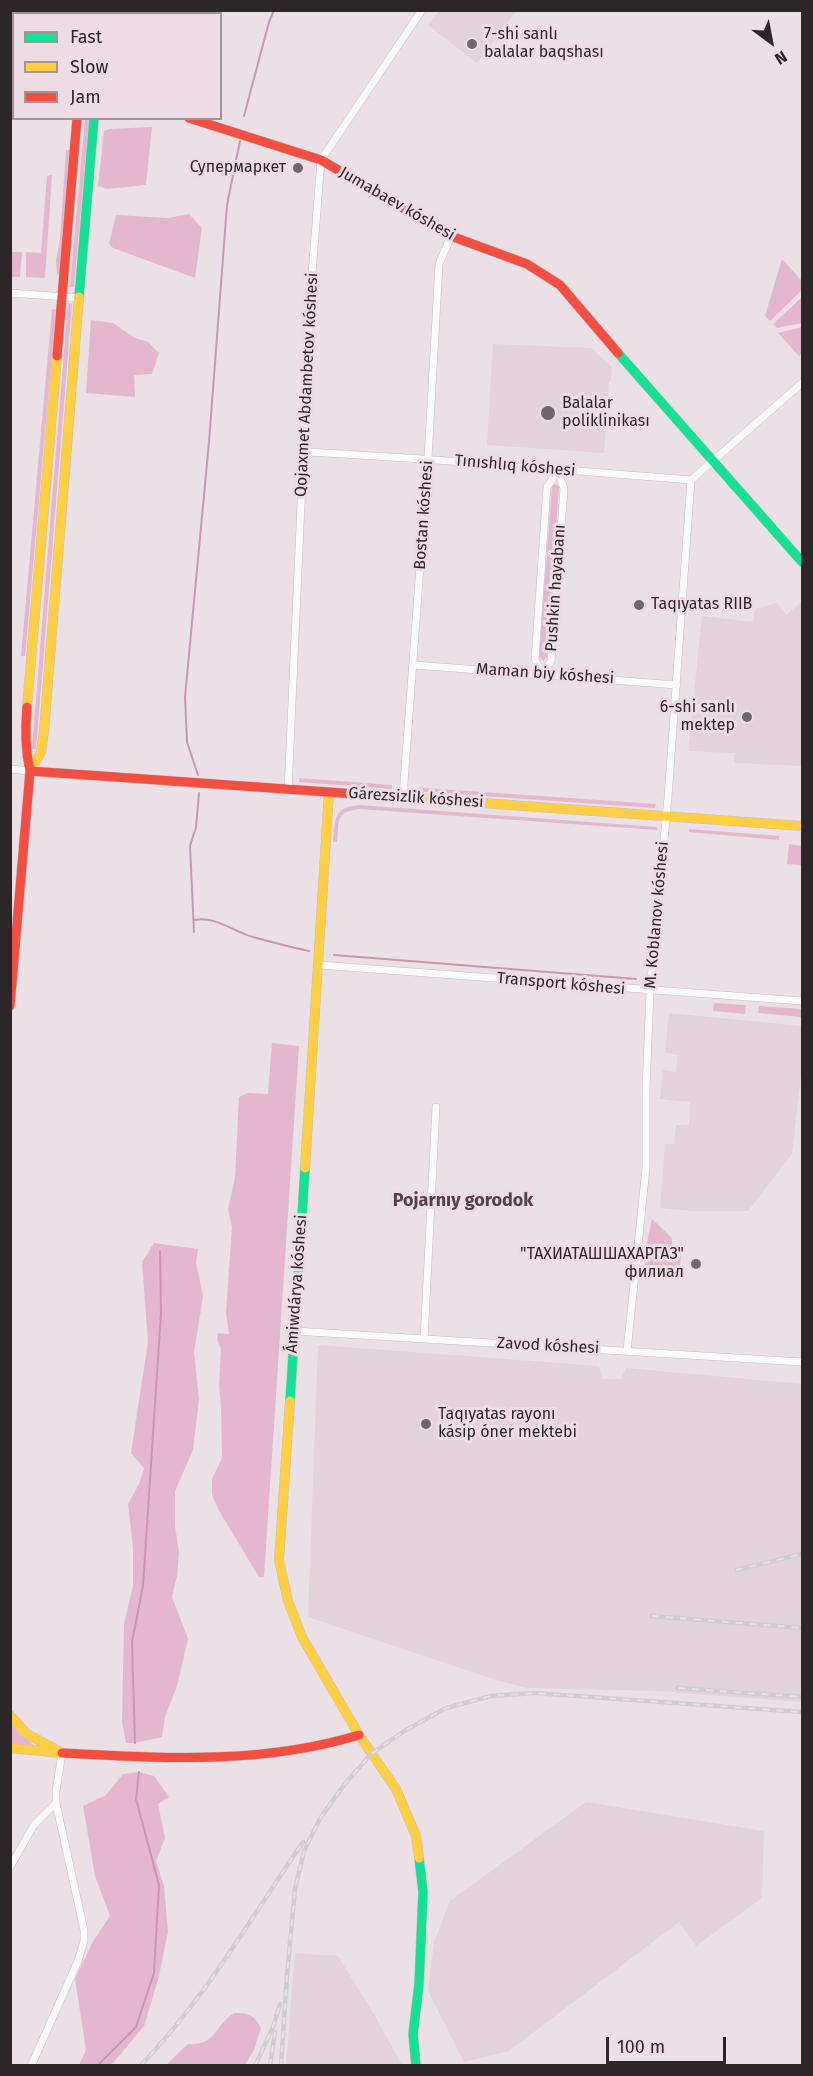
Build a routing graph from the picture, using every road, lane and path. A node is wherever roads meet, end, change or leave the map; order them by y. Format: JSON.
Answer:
{"nodes":[{"id":1,"x":422,"y":10,"type":"edge"},
{"id":2,"x":77,"y":120,"type":"edge"},
{"id":3,"x":94,"y":120,"type":"edge"},
{"id":4,"x":195,"y":120,"type":"edge"},
{"id":5,"x":321,"y":160,"type":"junction"},
{"id":6,"x":451,"y":236,"type":"junction"},
{"id":7,"x":10,"y":293,"type":"edge"},
{"id":8,"x":63,"y":297,"type":"junction"},
{"id":9,"x":80,"y":298,"type":"junction"},
{"id":10,"x":802,"y":382,"type":"edge"},
{"id":11,"x":303,"y":452,"type":"junction"},
{"id":12,"x":428,"y":458,"type":"junction"},
{"id":13,"x":712,"y":461,"type":"junction"},
{"id":14,"x":558,"y":471,"type":"junction"},
{"id":15,"x":691,"y":480,"type":"junction"},
{"id":16,"x":802,"y":562,"type":"edge"},
{"id":17,"x":414,"y":665,"type":"junction"},
{"id":18,"x":542,"y":674,"type":"junction"},
{"id":19,"x":676,"y":684,"type":"junction"},
{"id":20,"x":10,"y":768,"type":"edge"},
{"id":21,"x":30,"y":771,"type":"junction"},
{"id":22,"x":288,"y":790,"type":"junction"},
{"id":23,"x":329,"y":792,"type":"junction"},
{"id":24,"x":403,"y":796,"type":"junction"},
{"id":25,"x":666,"y":817,"type":"junction"},
{"id":26,"x":802,"y":826,"type":"edge"},
{"id":27,"x":319,"y":965,"type":"junction"},
{"id":28,"x":650,"y":991,"type":"junction"},
{"id":29,"x":802,"y":1002,"type":"edge"},
{"id":30,"x":10,"y":1006,"type":"edge"},
{"id":31,"x":436,"y":1107,"type":"dead end"},
{"id":32,"x":294,"y":1331,"type":"junction"},
{"id":33,"x":424,"y":1339,"type":"junction"},
{"id":34,"x":627,"y":1351,"type":"junction"},
{"id":35,"x":802,"y":1362,"type":"edge"},
{"id":36,"x":10,"y":1715,"type":"edge"},
{"id":37,"x":359,"y":1735,"type":"junction"},
{"id":38,"x":10,"y":1748,"type":"edge"},
{"id":39,"x":62,"y":1753,"type":"junction"},
{"id":40,"x":56,"y":1803,"type":"junction"},
{"id":41,"x":10,"y":1867,"type":"edge"},
{"id":42,"x":31,"y":2066,"type":"edge"},
{"id":43,"x":416,"y":2066,"type":"edge"}],
"edges":[{"from":1,"to":5,"type":"street","name":"Qojaxmet Abdambetov kóshesi"},
{"from":2,"to":8,"type":"street"},
{"from":3,"to":9,"type":"street"},
{"from":4,"to":5,"type":"street","name":"Jumabaev kóshesi"},
{"from":5,"to":6,"type":"street","name":"Jumabaev kóshesi"},
{"from":5,"to":11,"type":"street","name":"Qojaxmet Abdambetov kóshesi"},
{"from":6,"to":12,"type":"street","name":"Bostan kóshesi"},
{"from":6,"to":13,"type":"street","name":"Jumabaev kóshesi"},
{"from":7,"to":8,"type":"street"},
{"from":8,"to":9,"type":"street"},
{"from":8,"to":21,"type":"street"},
{"from":9,"to":21,"type":"street"},
{"from":10,"to":13,"type":"street"},
{"from":11,"to":12,"type":"street","name":"Tınıshlıq kóshesi"},
{"from":11,"to":22,"type":"street","name":"Qojaxmet Abdambetov kóshesi"},
{"from":12,"to":14,"type":"street","name":"Tınıshlıq kóshesi"},
{"from":12,"to":17,"type":"street","name":"Bostan kóshesi"},
{"from":13,"to":15,"type":"street"},
{"from":13,"to":16,"type":"street","name":"Jumabaev kóshesi"},
{"from":14,"to":15,"type":"street","name":"Tınıshlıq kóshesi"},
{"from":14,"to":18,"type":"street","name":"Pushkin hayabanı"},
{"from":14,"to":18,"type":"street","name":"Pushkin hayabanı"},
{"from":15,"to":19,"type":"street","name":"M. Koblanov kóshesi"},
{"from":17,"to":18,"type":"street","name":"Maman biy kóshesi"},
{"from":17,"to":24,"type":"street","name":"Bostan kóshesi"},
{"from":18,"to":19,"type":"street","name":"Maman biy kóshesi"},
{"from":19,"to":25,"type":"street","name":"M. Koblanov kóshesi"},
{"from":20,"to":21,"type":"street"},
{"from":21,"to":22,"type":"street","name":"Gárezsizlik kóshesi"},
{"from":21,"to":30,"type":"street"},
{"from":22,"to":23,"type":"street","name":"Gárezsizlik kóshesi"},
{"from":23,"to":24,"type":"street","name":"Gárezsizlik kóshesi"},
{"from":23,"to":27,"type":"street","name":"Ámiwdárya kóshesi"},
{"from":24,"to":25,"type":"street","name":"Gárezsizlik kóshesi"},
{"from":25,"to":26,"type":"street","name":"Gárezsizlik kóshesi"},
{"from":25,"to":28,"type":"street","name":"M. Koblanov kóshesi"},
{"from":27,"to":28,"type":"street","name":"Transport kóshesi"},
{"from":27,"to":32,"type":"street","name":"Ámiwdárya kóshesi"},
{"from":28,"to":29,"type":"street","name":"Transport kóshesi"},
{"from":28,"to":34,"type":"street","name":"M. Koblanov kóshesi"},
{"from":31,"to":33,"type":"street"},
{"from":32,"to":33,"type":"street","name":"Zavod kóshesi"},
{"from":32,"to":37,"type":"street","name":"Ámiwdárya kóshesi"},
{"from":33,"to":34,"type":"street","name":"Zavod kóshesi"},
{"from":34,"to":35,"type":"street","name":"Zavod kóshesi"},
{"from":36,"to":39,"type":"street"},
{"from":37,"to":39,"type":"street"},
{"from":37,"to":43,"type":"street","name":"Ámiwdárya kóshesi"},
{"from":38,"to":39,"type":"street"},
{"from":39,"to":40,"type":"street"},
{"from":40,"to":41,"type":"street"},
{"from":40,"to":42,"type":"street"}]}
